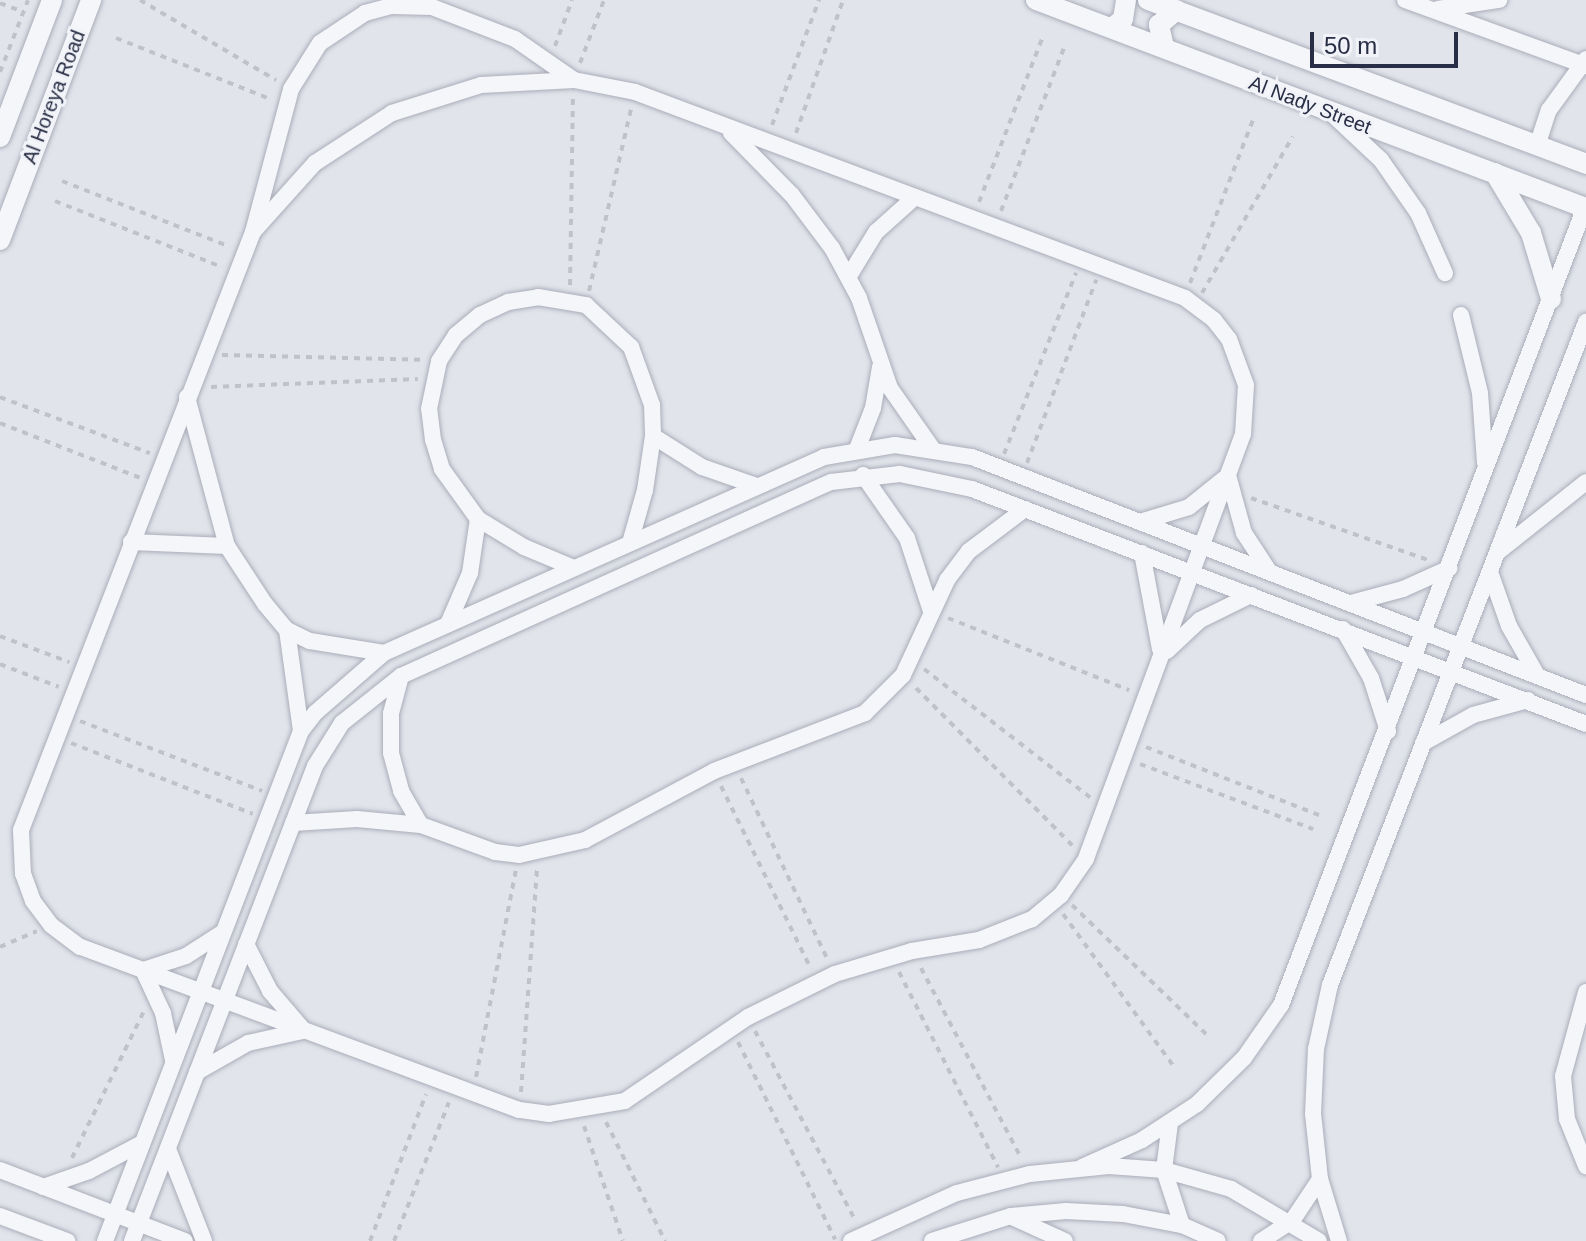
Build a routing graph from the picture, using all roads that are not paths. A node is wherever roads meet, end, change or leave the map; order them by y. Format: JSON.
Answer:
{"nodes":[{"id":1,"x":52,"y":0,"type":"edge"},
{"id":2,"x":91,"y":0,"type":"edge"},
{"id":3,"x":1036,"y":0,"type":"edge"},
{"id":4,"x":1126,"y":0,"type":"edge"},
{"id":5,"x":1148,"y":0,"type":"edge"},
{"id":6,"x":1405,"y":0,"type":"edge"},
{"id":7,"x":1499,"y":0,"type":"edge"},
{"id":8,"x":1429,"y":9,"type":"junction"},
{"id":9,"x":1176,"y":10,"type":"junction"},
{"id":10,"x":1112,"y":28,"type":"junction"},
{"id":11,"x":1164,"y":47,"type":"junction"},
{"id":12,"x":1585,"y":63,"type":"edge"},
{"id":13,"x":574,"y":80,"type":"junction"},
{"id":14,"x":1333,"y":115,"type":"junction"},
{"id":15,"x":721,"y":124,"type":"junction"},
{"id":16,"x":0,"y":137,"type":"edge"},
{"id":17,"x":1537,"y":146,"type":"junction"},
{"id":18,"x":1584,"y":158,"type":"edge"},
{"id":19,"x":1495,"y":173,"type":"junction"},
{"id":20,"x":915,"y":197,"type":"junction"},
{"id":21,"x":1586,"y":208,"type":"edge"},
{"id":22,"x":253,"y":232,"type":"junction"},
{"id":23,"x":0,"y":240,"type":"edge"},
{"id":24,"x":1445,"y":273,"type":"dead end"},
{"id":25,"x":849,"y":276,"type":"junction"},
{"id":26,"x":1551,"y":299,"type":"junction"},
{"id":27,"x":1461,"y":315,"type":"dead end"},
{"id":28,"x":1586,"y":322,"type":"edge"},
{"id":29,"x":880,"y":366,"type":"junction"},
{"id":30,"x":189,"y":392,"type":"junction"},
{"id":31,"x":653,"y":436,"type":"junction"},
{"id":32,"x":932,"y":448,"type":"junction"},
{"id":33,"x":857,"y":449,"type":"junction"},
{"id":34,"x":1485,"y":473,"type":"junction"},
{"id":35,"x":863,"y":475,"type":"junction"},
{"id":36,"x":1586,"y":482,"type":"edge"},
{"id":37,"x":1229,"y":483,"type":"junction"},
{"id":38,"x":757,"y":486,"type":"junction"},
{"id":39,"x":1025,"y":509,"type":"junction"},
{"id":40,"x":478,"y":519,"type":"junction"},
{"id":41,"x":1140,"y":522,"type":"junction"},
{"id":42,"x":131,"y":542,"type":"junction"},
{"id":43,"x":630,"y":543,"type":"junction"},
{"id":44,"x":1202,"y":545,"type":"junction"},
{"id":45,"x":227,"y":546,"type":"junction"},
{"id":46,"x":1142,"y":553,"type":"junction"},
{"id":47,"x":1497,"y":553,"type":"junction"},
{"id":48,"x":574,"y":568,"type":"junction"},
{"id":49,"x":1450,"y":568,"type":"junction"},
{"id":50,"x":1269,"y":571,"type":"junction"},
{"id":51,"x":1192,"y":572,"type":"junction"},
{"id":52,"x":1490,"y":572,"type":"junction"},
{"id":53,"x":1251,"y":595,"type":"junction"},
{"id":54,"x":1351,"y":603,"type":"junction"},
{"id":55,"x":931,"y":611,"type":"junction"},
{"id":56,"x":448,"y":624,"type":"junction"},
{"id":57,"x":1343,"y":629,"type":"junction"},
{"id":58,"x":287,"y":630,"type":"junction"},
{"id":59,"x":1426,"y":632,"type":"junction"},
{"id":60,"x":1461,"y":645,"type":"junction"},
{"id":61,"x":384,"y":653,"type":"junction"},
{"id":62,"x":1416,"y":657,"type":"junction"},
{"id":63,"x":1160,"y":658,"type":"junction"},
{"id":64,"x":1451,"y":670,"type":"junction"},
{"id":65,"x":1537,"y":675,"type":"junction"},
{"id":66,"x":401,"y":676,"type":"junction"},
{"id":67,"x":1586,"y":695,"type":"edge"},
{"id":68,"x":1528,"y":700,"type":"junction"},
{"id":69,"x":1586,"y":724,"type":"edge"},
{"id":70,"x":301,"y":731,"type":"junction"},
{"id":71,"x":1388,"y":731,"type":"junction"},
{"id":72,"x":1423,"y":743,"type":"junction"},
{"id":73,"x":293,"y":823,"type":"junction"},
{"id":74,"x":421,"y":825,"type":"junction"},
{"id":75,"x":223,"y":932,"type":"junction"},
{"id":76,"x":246,"y":944,"type":"junction"},
{"id":77,"x":143,"y":970,"type":"junction"},
{"id":78,"x":201,"y":992,"type":"junction"},
{"id":79,"x":1586,"y":992,"type":"edge"},
{"id":80,"x":225,"y":1001,"type":"junction"},
{"id":81,"x":1583,"y":1006,"type":"edge"},
{"id":82,"x":305,"y":1031,"type":"junction"},
{"id":83,"x":174,"y":1061,"type":"junction"},
{"id":84,"x":197,"y":1072,"type":"junction"},
{"id":85,"x":1170,"y":1123,"type":"junction"},
{"id":86,"x":142,"y":1143,"type":"junction"},
{"id":87,"x":168,"y":1149,"type":"junction"},
{"id":88,"x":1586,"y":1166,"type":"edge"},
{"id":89,"x":1082,"y":1167,"type":"junction"},
{"id":90,"x":0,"y":1170,"type":"edge"},
{"id":91,"x":1164,"y":1170,"type":"junction"},
{"id":92,"x":1320,"y":1179,"type":"junction"},
{"id":93,"x":43,"y":1187,"type":"junction"},
{"id":94,"x":115,"y":1214,"type":"junction"},
{"id":95,"x":0,"y":1216,"type":"edge"},
{"id":96,"x":1011,"y":1216,"type":"junction"},
{"id":97,"x":1292,"y":1221,"type":"junction"},
{"id":98,"x":139,"y":1224,"type":"junction"},
{"id":99,"x":1182,"y":1225,"type":"junction"},
{"id":100,"x":25,"y":1226,"type":"junction"},
{"id":101,"x":856,"y":1238,"type":"edge"},
{"id":102,"x":36,"y":1241,"type":"edge"},
{"id":103,"x":67,"y":1241,"type":"edge"},
{"id":104,"x":105,"y":1241,"type":"edge"},
{"id":105,"x":132,"y":1241,"type":"edge"},
{"id":106,"x":185,"y":1241,"type":"edge"},
{"id":107,"x":204,"y":1241,"type":"edge"},
{"id":108,"x":932,"y":1241,"type":"edge"},
{"id":109,"x":1065,"y":1241,"type":"edge"},
{"id":110,"x":1218,"y":1241,"type":"edge"},
{"id":111,"x":1261,"y":1241,"type":"edge"},
{"id":112,"x":1319,"y":1241,"type":"edge"},
{"id":113,"x":1339,"y":1241,"type":"edge"}],
"edges":[{"from":1,"to":16,"type":"street","name":"Al Horeya Road"},
{"from":2,"to":23,"type":"street","name":"Al Horeya Road"},
{"from":3,"to":10,"type":"street","name":"Al Nady Street"},
{"from":4,"to":10,"type":"street"},
{"from":5,"to":9,"type":"street","name":"Al Nady Street"},
{"from":6,"to":8,"type":"street"},
{"from":7,"to":8,"type":"street"},
{"from":8,"to":12,"type":"street"},
{"from":9,"to":11,"type":"street"},
{"from":9,"to":17,"type":"street","name":"Al Nady Street"},
{"from":10,"to":11,"type":"street","name":"Al Nady Street"},
{"from":11,"to":14,"type":"street","name":"Al Nady Street"},
{"from":12,"to":17,"type":"street"},
{"from":13,"to":15,"type":"street"},
{"from":13,"to":22,"type":"street"},
{"from":13,"to":22,"type":"street"},
{"from":14,"to":19,"type":"street","name":"Al Nady Street"},
{"from":14,"to":24,"type":"street"},
{"from":15,"to":20,"type":"street"},
{"from":15,"to":25,"type":"street"},
{"from":17,"to":18,"type":"street","name":"Al Nady Street"},
{"from":19,"to":21,"type":"street","name":"Al Nady Street"},
{"from":19,"to":26,"type":"street"},
{"from":20,"to":25,"type":"street"},
{"from":20,"to":37,"type":"street"},
{"from":21,"to":26,"type":"street"},
{"from":22,"to":30,"type":"street"},
{"from":25,"to":29,"type":"street"},
{"from":26,"to":34,"type":"street"},
{"from":27,"to":34,"type":"street"},
{"from":28,"to":47,"type":"street"},
{"from":29,"to":32,"type":"street"},
{"from":29,"to":33,"type":"street"},
{"from":30,"to":42,"type":"street"},
{"from":30,"to":45,"type":"street"},
{"from":31,"to":38,"type":"street"},
{"from":31,"to":40,"type":"street"},
{"from":31,"to":43,"type":"street"},
{"from":32,"to":33,"type":"street"},
{"from":32,"to":41,"type":"street"},
{"from":33,"to":38,"type":"street"},
{"from":34,"to":49,"type":"street"},
{"from":35,"to":39,"type":"street"},
{"from":35,"to":55,"type":"street"},
{"from":35,"to":66,"type":"street"},
{"from":36,"to":47,"type":"street"},
{"from":37,"to":41,"type":"street"},
{"from":37,"to":44,"type":"street"},
{"from":37,"to":50,"type":"street"},
{"from":38,"to":43,"type":"street"},
{"from":39,"to":46,"type":"street"},
{"from":39,"to":55,"type":"street"},
{"from":40,"to":48,"type":"street"},
{"from":40,"to":56,"type":"street"},
{"from":41,"to":44,"type":"street"},
{"from":42,"to":45,"type":"street"},
{"from":42,"to":77,"type":"street"},
{"from":43,"to":48,"type":"street"},
{"from":44,"to":50,"type":"street"},
{"from":44,"to":51,"type":"street"},
{"from":45,"to":58,"type":"street"},
{"from":46,"to":51,"type":"street"},
{"from":46,"to":63,"type":"street"},
{"from":47,"to":52,"type":"street"},
{"from":48,"to":56,"type":"street"},
{"from":49,"to":54,"type":"street"},
{"from":49,"to":59,"type":"street"},
{"from":50,"to":54,"type":"street"},
{"from":51,"to":53,"type":"street"},
{"from":51,"to":63,"type":"street"},
{"from":52,"to":60,"type":"street"},
{"from":52,"to":65,"type":"street"},
{"from":53,"to":57,"type":"street"},
{"from":53,"to":63,"type":"street"},
{"from":54,"to":59,"type":"street"},
{"from":55,"to":74,"type":"street"},
{"from":56,"to":61,"type":"street"},
{"from":57,"to":62,"type":"street"},
{"from":57,"to":71,"type":"street"},
{"from":58,"to":61,"type":"street"},
{"from":58,"to":70,"type":"street"},
{"from":59,"to":60,"type":"street"},
{"from":59,"to":62,"type":"street"},
{"from":60,"to":64,"type":"street"},
{"from":60,"to":65,"type":"street"},
{"from":61,"to":70,"type":"street"},
{"from":62,"to":64,"type":"street"},
{"from":62,"to":71,"type":"street"},
{"from":63,"to":82,"type":"street"},
{"from":64,"to":68,"type":"street"},
{"from":64,"to":72,"type":"street"},
{"from":65,"to":67,"type":"street"},
{"from":66,"to":73,"type":"street"},
{"from":66,"to":74,"type":"street"},
{"from":68,"to":69,"type":"street"},
{"from":68,"to":72,"type":"street"},
{"from":70,"to":75,"type":"street"},
{"from":71,"to":85,"type":"street"},
{"from":72,"to":92,"type":"street"},
{"from":73,"to":74,"type":"street"},
{"from":73,"to":76,"type":"street"},
{"from":75,"to":77,"type":"street"},
{"from":75,"to":78,"type":"street"},
{"from":76,"to":80,"type":"street"},
{"from":76,"to":82,"type":"street"},
{"from":77,"to":78,"type":"street"},
{"from":77,"to":83,"type":"street"},
{"from":78,"to":80,"type":"street"},
{"from":78,"to":83,"type":"street"},
{"from":79,"to":81,"type":"street"},
{"from":80,"to":82,"type":"street"},
{"from":80,"to":84,"type":"street"},
{"from":81,"to":88,"type":"street"},
{"from":82,"to":84,"type":"street"},
{"from":83,"to":86,"type":"street"},
{"from":84,"to":87,"type":"street"},
{"from":85,"to":89,"type":"street"},
{"from":85,"to":91,"type":"street"},
{"from":86,"to":93,"type":"street"},
{"from":86,"to":94,"type":"street"},
{"from":87,"to":98,"type":"street"},
{"from":87,"to":107,"type":"street"},
{"from":89,"to":91,"type":"street"},
{"from":89,"to":101,"type":"street"},
{"from":90,"to":93,"type":"street"},
{"from":91,"to":97,"type":"street"},
{"from":91,"to":99,"type":"street"},
{"from":92,"to":97,"type":"street"},
{"from":92,"to":113,"type":"street"},
{"from":93,"to":94,"type":"street"},
{"from":94,"to":98,"type":"street"},
{"from":94,"to":104,"type":"street"},
{"from":95,"to":100,"type":"street"},
{"from":96,"to":99,"type":"street"},
{"from":96,"to":108,"type":"street"},
{"from":96,"to":109,"type":"street"},
{"from":97,"to":111,"type":"street"},
{"from":97,"to":112,"type":"street"},
{"from":98,"to":105,"type":"street"},
{"from":98,"to":106,"type":"street"},
{"from":99,"to":110,"type":"street"},
{"from":100,"to":102,"type":"street"},
{"from":100,"to":103,"type":"street"}]}
